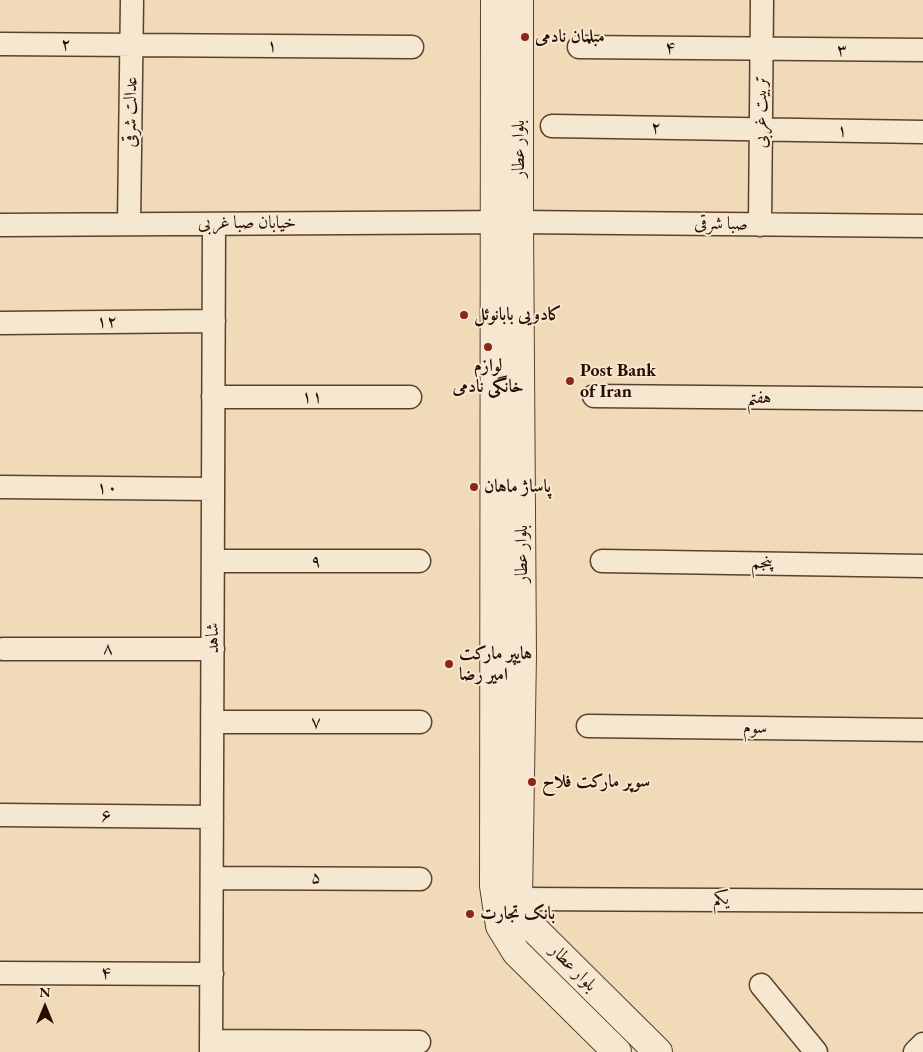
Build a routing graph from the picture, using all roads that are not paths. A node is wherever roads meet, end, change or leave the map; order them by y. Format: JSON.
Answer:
{"nodes":[{"id":1,"x":132,"y":0,"type":"edge"},
{"id":2,"x":495,"y":0,"type":"edge"},
{"id":3,"x":520,"y":0,"type":"edge"},
{"id":4,"x":762,"y":0,"type":"edge"},
{"id":5,"x":0,"y":44,"type":"edge"},
{"id":6,"x":132,"y":45,"type":"junction"},
{"id":7,"x":412,"y":46,"type":"dead end"},
{"id":8,"x":579,"y":47,"type":"dead end"},
{"id":9,"x":761,"y":49,"type":"junction"},
{"id":10,"x":923,"y":50,"type":"edge"},
{"id":11,"x":552,"y":126,"type":"dead end"},
{"id":12,"x":761,"y":130,"type":"junction"},
{"id":13,"x":923,"y":132,"type":"edge"},
{"id":14,"x":507,"y":222,"type":"junction"},
{"id":15,"x":129,"y":224,"type":"junction"},
{"id":16,"x":214,"y":224,"type":"junction"},
{"id":17,"x":0,"y":225,"type":"edge"},
{"id":18,"x":760,"y":225,"type":"junction"},
{"id":19,"x":923,"y":226,"type":"edge"},
{"id":20,"x":214,"y":321,"type":"junction"},
{"id":21,"x":0,"y":323,"type":"edge"},
{"id":22,"x":594,"y":396,"type":"dead end"},
{"id":23,"x":213,"y":397,"type":"junction"},
{"id":24,"x":410,"y":397,"type":"dead end"},
{"id":25,"x":923,"y":399,"type":"edge"},
{"id":26,"x":0,"y":487,"type":"edge"},
{"id":27,"x":213,"y":488,"type":"junction"},
{"id":28,"x":213,"y":561,"type":"junction"},
{"id":29,"x":419,"y":561,"type":"dead end"},
{"id":30,"x":602,"y":561,"type":"dead end"},
{"id":31,"x":923,"y":566,"type":"edge"},
{"id":32,"x":3,"y":649,"type":"dead end"},
{"id":33,"x":212,"y":649,"type":"junction"},
{"id":34,"x":212,"y":722,"type":"junction"},
{"id":35,"x":420,"y":722,"type":"dead end"},
{"id":36,"x":588,"y":726,"type":"dead end"},
{"id":37,"x":923,"y":730,"type":"edge"},
{"id":38,"x":0,"y":815,"type":"edge"},
{"id":39,"x":212,"y":817,"type":"junction"},
{"id":40,"x":212,"y":878,"type":"junction"},
{"id":41,"x":420,"y":879,"type":"dead end"},
{"id":42,"x":518,"y":899,"type":"junction"},
{"id":43,"x":923,"y":901,"type":"edge"},
{"id":44,"x":0,"y":973,"type":"edge"},
{"id":45,"x":212,"y":974,"type":"junction"},
{"id":46,"x":761,"y":985,"type":"dead end"},
{"id":47,"x":419,"y":1042,"type":"dead end"},
{"id":48,"x":923,"y":1044,"type":"edge"},
{"id":49,"x":211,"y":1046,"type":"edge"},
{"id":50,"x":617,"y":1052,"type":"edge"},
{"id":51,"x":658,"y":1052,"type":"edge"},
{"id":52,"x":816,"y":1052,"type":"edge"},
{"id":53,"x":915,"y":1052,"type":"edge"}],
"edges":[{"from":1,"to":6,"type":"street","name":"عدالت شرقی"},
{"from":2,"to":14,"type":"street","name":"بلوار عطار"},
{"from":3,"to":14,"type":"street","name":"بلوار عطار"},
{"from":4,"to":9,"type":"street","name":"تربیت غربی"},
{"from":5,"to":6,"type":"street","name":"۲"},
{"from":6,"to":7,"type":"street","name":"۱"},
{"from":6,"to":15,"type":"street","name":"عدالت شرقی"},
{"from":8,"to":9,"type":"street","name":"۴"},
{"from":9,"to":10,"type":"street","name":"۳"},
{"from":9,"to":12,"type":"street","name":"تربیت غربی"},
{"from":11,"to":12,"type":"street","name":"۲"},
{"from":12,"to":13,"type":"street","name":"۱"},
{"from":12,"to":18,"type":"street","name":"تربیت غربی"},
{"from":14,"to":16,"type":"street","name":"خیابان صبا غربی"},
{"from":14,"to":18,"type":"street","name":"صبا شرقی"},
{"from":14,"to":42,"type":"street","name":"بلوار عطار"},
{"from":14,"to":50,"type":"street","name":"بلوار عطار"},
{"from":15,"to":16,"type":"street","name":"خیابان صبا غربی"},
{"from":15,"to":17,"type":"street","name":"خیابان صبا غربی"},
{"from":16,"to":20,"type":"street","name":"شاهد"},
{"from":18,"to":19,"type":"street","name":"صبا شرقی"},
{"from":20,"to":21,"type":"street","name":"۱۲"},
{"from":20,"to":23,"type":"street","name":"شاهد"},
{"from":22,"to":25,"type":"street","name":"هفتم"},
{"from":23,"to":24,"type":"street","name":"۱۱"},
{"from":23,"to":27,"type":"street","name":"شاهد"},
{"from":26,"to":27,"type":"street","name":"۱۰"},
{"from":27,"to":28,"type":"street","name":"شاهد"},
{"from":28,"to":29,"type":"street","name":"۹"},
{"from":28,"to":33,"type":"street","name":"شاهد"},
{"from":30,"to":31,"type":"street","name":"پنجم"},
{"from":32,"to":33,"type":"street","name":"۸"},
{"from":33,"to":34,"type":"street","name":"شاهد"},
{"from":34,"to":35,"type":"street","name":"۷"},
{"from":34,"to":39,"type":"street","name":"شاهد"},
{"from":36,"to":37,"type":"street","name":"سوم"},
{"from":38,"to":39,"type":"street","name":"۶"},
{"from":39,"to":40,"type":"street","name":"شاهد"},
{"from":40,"to":41,"type":"street","name":"۵"},
{"from":40,"to":45,"type":"street","name":"شاهد"},
{"from":42,"to":43,"type":"street","name":"یکم"},
{"from":42,"to":51,"type":"street","name":"بلوار عطار"},
{"from":44,"to":45,"type":"street","name":"۴"},
{"from":45,"to":49,"type":"street","name":"شاهد"},
{"from":46,"to":52,"type":"street"},
{"from":47,"to":49,"type":"street"},
{"from":48,"to":53,"type":"street"}]}
